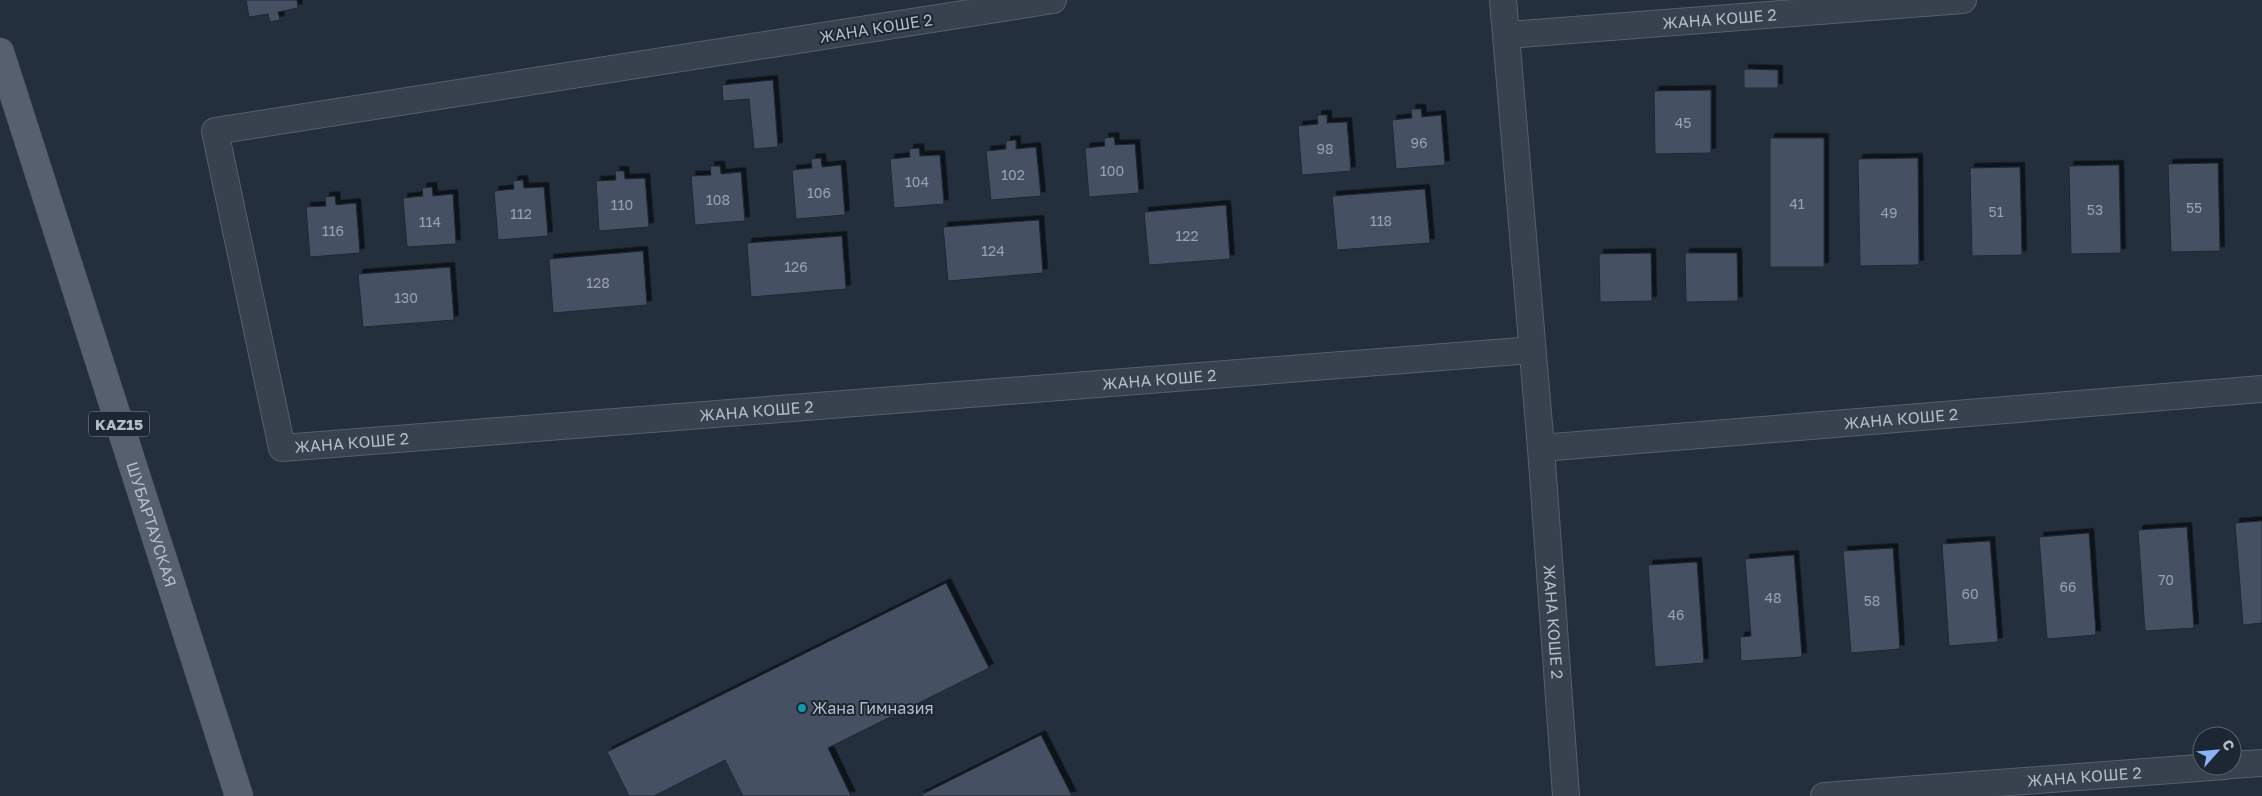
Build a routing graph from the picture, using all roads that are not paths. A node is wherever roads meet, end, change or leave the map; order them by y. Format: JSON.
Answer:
{"nodes":[{"id":1,"x":1053,"y":0,"type":"edge"},
{"id":2,"x":1503,"y":0,"type":"edge"},
{"id":3,"x":1963,"y":0,"type":"edge"},
{"id":4,"x":1508,"y":35,"type":"junction"},
{"id":5,"x":0,"y":52,"type":"edge"},
{"id":6,"x":1532,"y":350,"type":"junction"},
{"id":7,"x":2262,"y":389,"type":"edge"},
{"id":8,"x":1540,"y":448,"type":"junction"},
{"id":9,"x":2262,"y":763,"type":"edge"},
{"id":10,"x":2242,"y":765,"type":"edge"},
{"id":11,"x":2192,"y":768,"type":"edge"},
{"id":12,"x":239,"y":796,"type":"edge"},
{"id":13,"x":1566,"y":796,"type":"edge"},
{"id":14,"x":1824,"y":796,"type":"edge"}],
"edges":[{"from":1,"to":6,"type":"street","name":"ЖАНА КОШЕ 2"},
{"from":2,"to":4,"type":"street","name":"ЖАНА КОШЕ 2"},
{"from":3,"to":4,"type":"street","name":"ЖАНА КОШЕ 2"},
{"from":4,"to":6,"type":"street","name":"ЖАНА КОШЕ 2"},
{"from":5,"to":12,"type":"main road","name":"ШУБАРТАУСКАЯ","number":"KAZ15"},
{"from":6,"to":8,"type":"street","name":"ЖАНА КОШЕ 2"},
{"from":7,"to":8,"type":"street","name":"ЖАНА КОШЕ 2"},
{"from":8,"to":13,"type":"street","name":"ЖАНА КОШЕ 2"},
{"from":9,"to":10,"type":"street"},
{"from":11,"to":14,"type":"street","name":"ЖАНА КОШЕ 2"}]}
